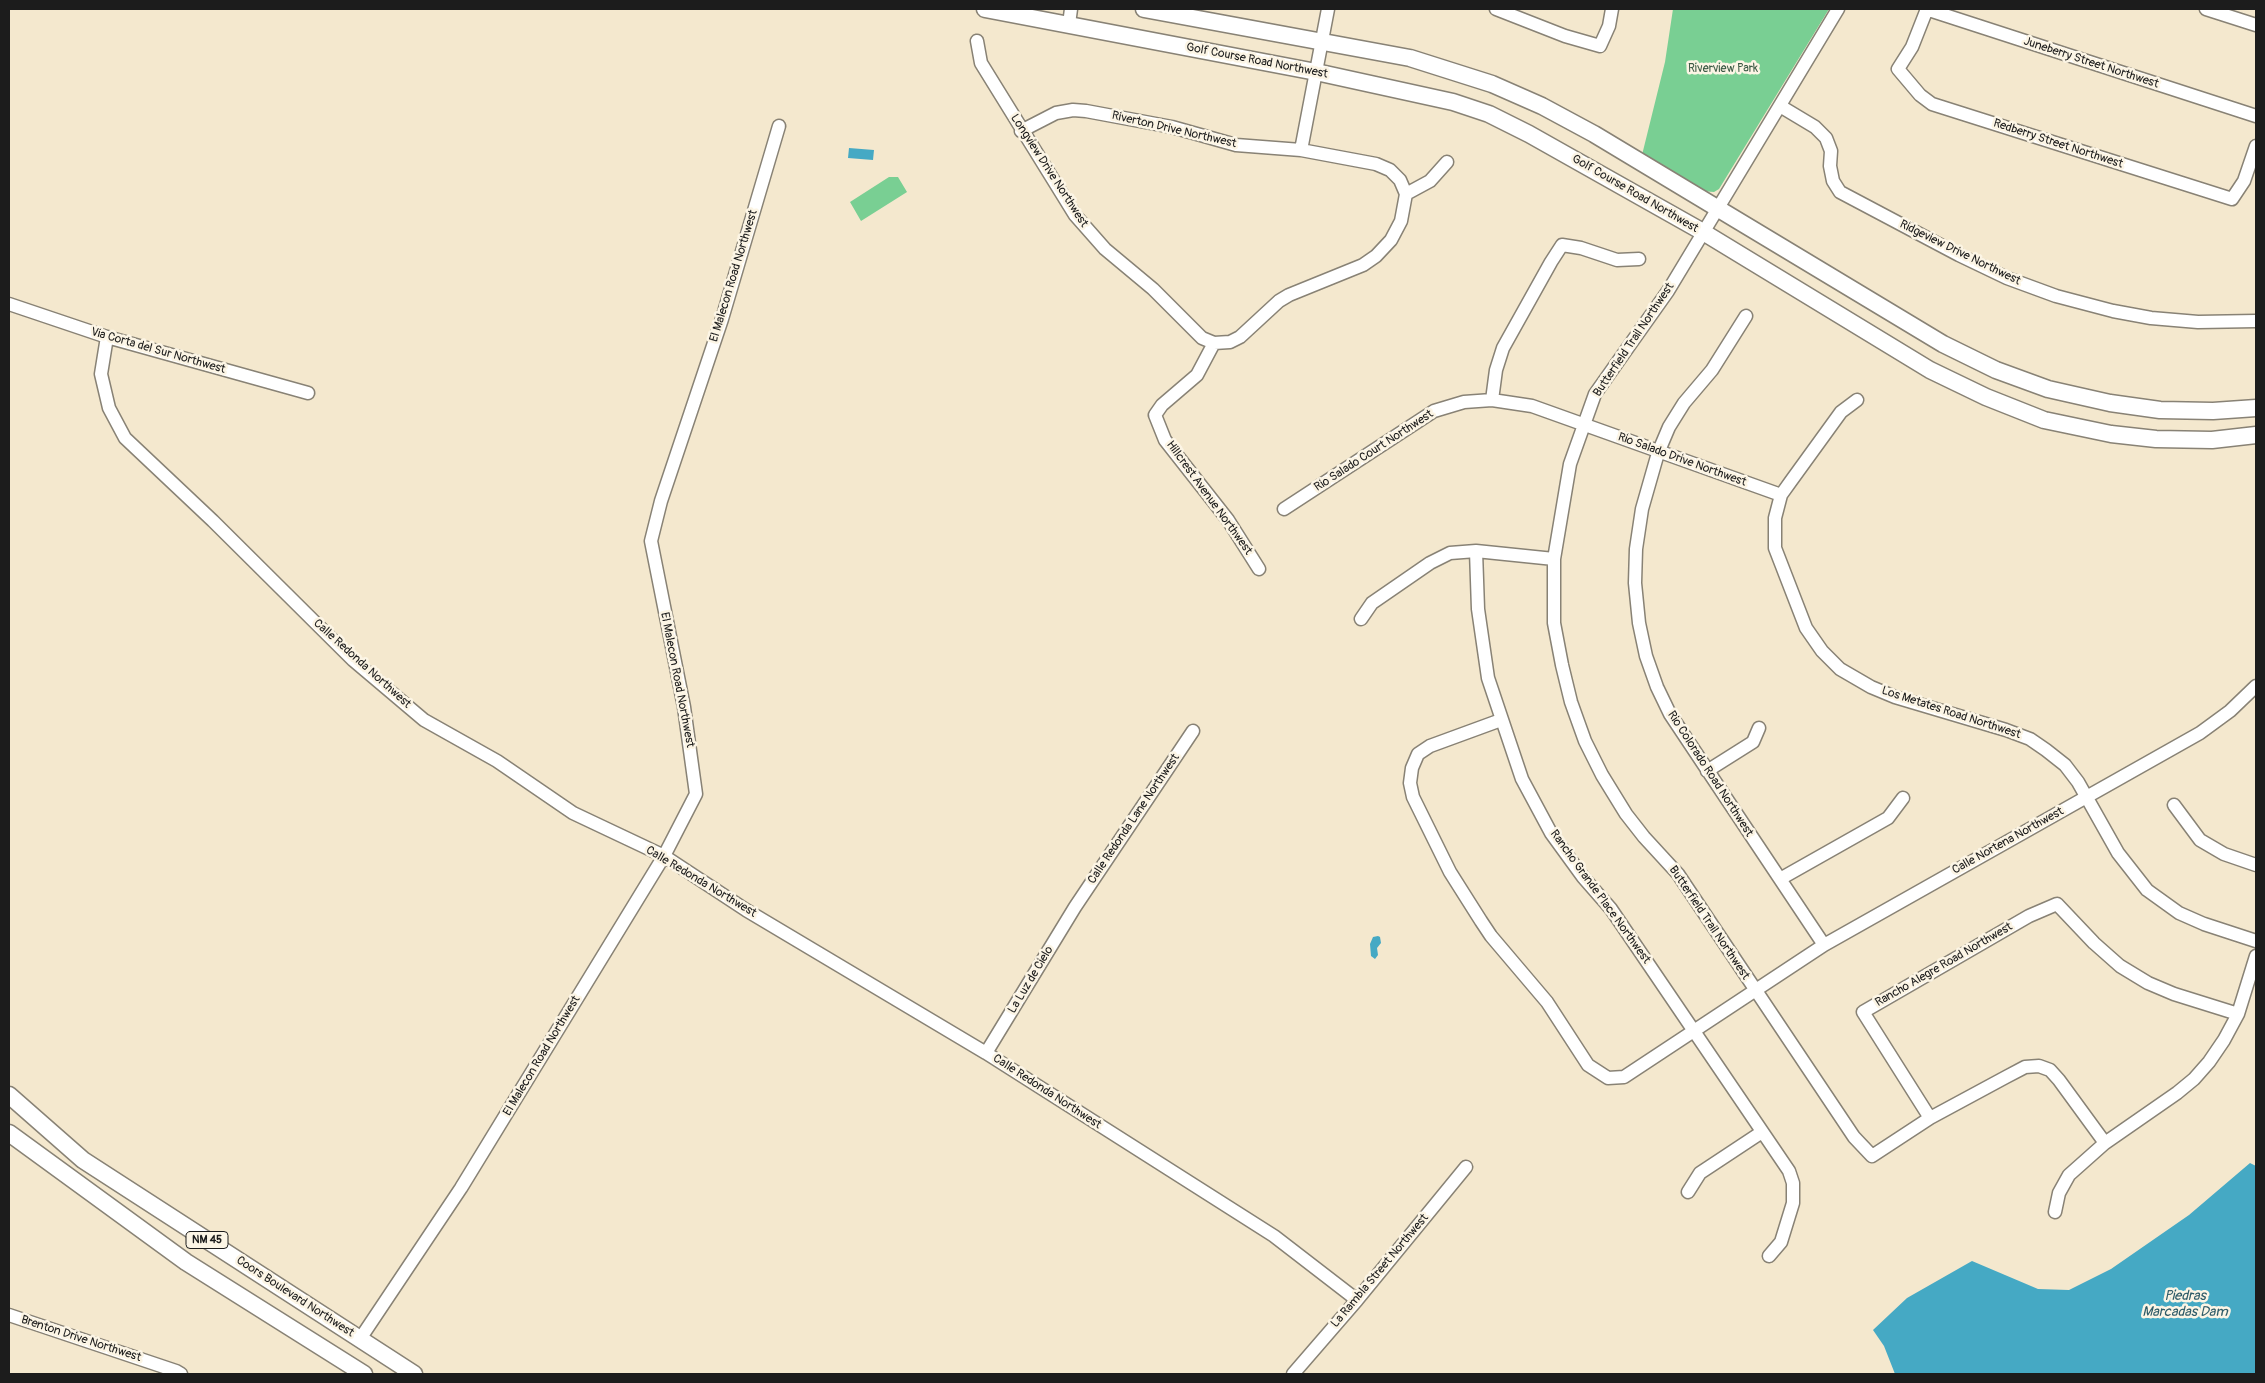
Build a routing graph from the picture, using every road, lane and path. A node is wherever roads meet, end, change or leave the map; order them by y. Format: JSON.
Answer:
{"nodes":[{"id":1,"x":985,"y":9,"type":"edge"},
{"id":2,"x":1144,"y":9,"type":"edge"},
{"id":3,"x":1328,"y":9,"type":"edge"},
{"id":4,"x":1496,"y":9,"type":"edge"},
{"id":5,"x":1612,"y":9,"type":"edge"},
{"id":6,"x":1838,"y":9,"type":"edge"},
{"id":7,"x":1926,"y":9,"type":"edge"},
{"id":8,"x":2206,"y":9,"type":"edge"},
{"id":9,"x":1070,"y":16,"type":"edge"},
{"id":10,"x":2256,"y":25,"type":"edge"},
{"id":11,"x":977,"y":41,"type":"dead end"},
{"id":12,"x":1322,"y":42,"type":"junction"},
{"id":13,"x":1316,"y":72,"type":"junction"},
{"id":14,"x":1780,"y":106,"type":"junction"},
{"id":15,"x":2256,"y":116,"type":"edge"},
{"id":16,"x":779,"y":126,"type":"dead end"},
{"id":17,"x":1021,"y":131,"type":"junction"},
{"id":18,"x":2256,"y":146,"type":"edge"},
{"id":19,"x":1301,"y":150,"type":"junction"},
{"id":20,"x":1447,"y":162,"type":"dead end"},
{"id":21,"x":1406,"y":194,"type":"junction"},
{"id":22,"x":1717,"y":209,"type":"junction"},
{"id":23,"x":1702,"y":232,"type":"junction"},
{"id":24,"x":1639,"y":260,"type":"dead end"},
{"id":25,"x":9,"y":304,"type":"edge"},
{"id":26,"x":1746,"y":316,"type":"dead end"},
{"id":27,"x":2256,"y":321,"type":"edge"},
{"id":28,"x":108,"y":337,"type":"junction"},
{"id":29,"x":1214,"y":343,"type":"junction"},
{"id":30,"x":308,"y":393,"type":"dead end"},
{"id":31,"x":1492,"y":400,"type":"junction"},
{"id":32,"x":1857,"y":400,"type":"dead end"},
{"id":33,"x":2256,"y":408,"type":"edge"},
{"id":34,"x":1584,"y":424,"type":"junction"},
{"id":35,"x":2256,"y":434,"type":"edge"},
{"id":36,"x":1658,"y":453,"type":"junction"},
{"id":37,"x":1781,"y":496,"type":"junction"},
{"id":38,"x":1284,"y":509,"type":"dead end"},
{"id":39,"x":1476,"y":551,"type":"junction"},
{"id":40,"x":1554,"y":559,"type":"junction"},
{"id":41,"x":1259,"y":568,"type":"dead end"},
{"id":42,"x":1361,"y":619,"type":"dead end"},
{"id":43,"x":2256,"y":686,"type":"edge"},
{"id":44,"x":1501,"y":720,"type":"junction"},
{"id":45,"x":1759,"y":728,"type":"dead end"},
{"id":46,"x":1194,"y":731,"type":"dead end"},
{"id":47,"x":1706,"y":771,"type":"junction"},
{"id":48,"x":2087,"y":796,"type":"junction"},
{"id":49,"x":1903,"y":798,"type":"dead end"},
{"id":50,"x":2174,"y":805,"type":"dead end"},
{"id":51,"x":664,"y":856,"type":"junction"},
{"id":52,"x":2256,"y":864,"type":"edge"},
{"id":53,"x":1780,"y":879,"type":"junction"},
{"id":54,"x":1075,"y":907,"type":"joint"},
{"id":55,"x":2256,"y":941,"type":"edge"},
{"id":56,"x":1824,"y":944,"type":"junction"},
{"id":57,"x":2256,"y":956,"type":"edge"},
{"id":58,"x":1755,"y":990,"type":"junction"},
{"id":59,"x":2238,"y":1014,"type":"junction"},
{"id":60,"x":1696,"y":1031,"type":"junction"},
{"id":61,"x":986,"y":1053,"type":"junction"},
{"id":62,"x":9,"y":1095,"type":"edge"},
{"id":63,"x":1930,"y":1118,"type":"junction"},
{"id":64,"x":9,"y":1132,"type":"edge"},
{"id":65,"x":1762,"y":1132,"type":"junction"},
{"id":66,"x":2105,"y":1143,"type":"junction"},
{"id":67,"x":1466,"y":1167,"type":"dead end"},
{"id":68,"x":1688,"y":1192,"type":"dead end"},
{"id":69,"x":2055,"y":1212,"type":"dead end"},
{"id":70,"x":1769,"y":1256,"type":"dead end"},
{"id":71,"x":1357,"y":1300,"type":"junction"},
{"id":72,"x":9,"y":1315,"type":"edge"},
{"id":73,"x":360,"y":1340,"type":"junction"},
{"id":74,"x":181,"y":1374,"type":"edge"},
{"id":75,"x":364,"y":1374,"type":"edge"},
{"id":76,"x":414,"y":1374,"type":"edge"},
{"id":77,"x":1293,"y":1374,"type":"edge"}],
"edges":[{"from":1,"to":9,"type":"main road","name":"Golf Course Road Northwest"},
{"from":2,"to":12,"type":"main road"},
{"from":3,"to":12,"type":"street"},
{"from":4,"to":5,"type":"street"},
{"from":6,"to":14,"type":"street","name":"Butterfield Trail Northwest"},
{"from":7,"to":15,"type":"street","name":"Juneberry Street Northwest"},
{"from":7,"to":18,"type":"street","name":"Redberry Street Northwest"},
{"from":8,"to":10,"type":"street"},
{"from":9,"to":13,"type":"main road","name":"Golf Course Road Northwest"},
{"from":11,"to":17,"type":"street","name":"Longview Drive Northwest"},
{"from":12,"to":13,"type":"street"},
{"from":12,"to":22,"type":"main road"},
{"from":13,"to":19,"type":"street"},
{"from":13,"to":23,"type":"main road","name":"Golf Course Road Northwest"},
{"from":14,"to":22,"type":"street","name":"Butterfield Trail Northwest"},
{"from":14,"to":27,"type":"street","name":"Ridgeview Drive Northwest"},
{"from":16,"to":51,"type":"street","name":"El Malecon Road Northwest"},
{"from":17,"to":19,"type":"street","name":"Riverton Drive Northwest"},
{"from":17,"to":29,"type":"street","name":"Longview Drive Northwest"},
{"from":19,"to":21,"type":"street","name":"Riverton Drive Northwest"},
{"from":20,"to":21,"type":"street"},
{"from":21,"to":29,"type":"street"},
{"from":22,"to":23,"type":"street","name":"Butterfield Trail Northwest"},
{"from":22,"to":33,"type":"main road"},
{"from":23,"to":34,"type":"street","name":"Butterfield Trail Northwest"},
{"from":23,"to":35,"type":"main road","name":"Golf Course Road Northwest"},
{"from":24,"to":31,"type":"street"},
{"from":25,"to":28,"type":"street","name":"Via Corta del Sur Northwest"},
{"from":26,"to":36,"type":"street","name":"Rio Colorado Road Northwest"},
{"from":28,"to":30,"type":"street","name":"Via Corta del Sur Northwest"},
{"from":28,"to":51,"type":"street","name":"Calle Redonda Northwest"},
{"from":29,"to":41,"type":"street","name":"Hillcrest Avenue Northwest"},
{"from":31,"to":34,"type":"street","name":"Rio Salado Court Northwest"},
{"from":31,"to":38,"type":"street","name":"Rio Salado Court Northwest"},
{"from":32,"to":37,"type":"street","name":"Los Metates Road Northwest"},
{"from":34,"to":36,"type":"street","name":"Rio Salado Drive Northwest"},
{"from":34,"to":40,"type":"street","name":"Butterfield Trail Northwest"},
{"from":36,"to":37,"type":"street","name":"Rio Salado Drive Northwest"},
{"from":36,"to":47,"type":"street","name":"Rio Colorado Road Northwest"},
{"from":37,"to":48,"type":"street","name":"Los Metates Road Northwest"},
{"from":39,"to":40,"type":"street"},
{"from":39,"to":42,"type":"street"},
{"from":39,"to":44,"type":"street","name":"Rancho Grande Place Northwest"},
{"from":40,"to":58,"type":"street","name":"Butterfield Trail Northwest"},
{"from":43,"to":48,"type":"street","name":"Calle Nortena Northwest"},
{"from":44,"to":60,"type":"street","name":"Rancho Grande Place Northwest"},
{"from":44,"to":60,"type":"street","name":"Calle Nortena Northwest"},
{"from":45,"to":47,"type":"street"},
{"from":46,"to":54,"type":"street","name":"Calle Redonda Lane Northwest"},
{"from":47,"to":53,"type":"street","name":"Rio Colorado Road Northwest"},
{"from":48,"to":55,"type":"street","name":"Los Metates Road Northwest"},
{"from":48,"to":56,"type":"street","name":"Calle Nortena Northwest"},
{"from":49,"to":53,"type":"street"},
{"from":50,"to":52,"type":"street"},
{"from":51,"to":61,"type":"street","name":"Calle Redonda Northwest"},
{"from":51,"to":73,"type":"street","name":"El Malecon Road Northwest"},
{"from":53,"to":56,"type":"street","name":"Rio Colorado Road Northwest"},
{"from":54,"to":61,"type":"street","name":"La Luz de Cielo"},
{"from":56,"to":58,"type":"street","name":"Calle Nortena Northwest"},
{"from":57,"to":59,"type":"street"},
{"from":58,"to":60,"type":"street","name":"Calle Nortena Northwest"},
{"from":58,"to":63,"type":"street","name":"Butterfield Trail Northwest"},
{"from":59,"to":63,"type":"street","name":"Rancho Alegre Road Northwest"},
{"from":59,"to":66,"type":"street"},
{"from":60,"to":65,"type":"street","name":"Rancho Grande Place Northwest"},
{"from":61,"to":71,"type":"street","name":"Calle Redonda Northwest"},
{"from":62,"to":73,"type":"main road","name":"Coors Boulevard Northwest","number":"NM 45"},
{"from":63,"to":66,"type":"street"},
{"from":64,"to":75,"type":"main road","number":"NM 45"},
{"from":65,"to":68,"type":"street"},
{"from":65,"to":70,"type":"street","name":"Rancho Grande Place Northwest"},
{"from":66,"to":69,"type":"street"},
{"from":67,"to":71,"type":"street","name":"La Rambla Street Northwest"},
{"from":71,"to":77,"type":"street","name":"La Rambla Street Northwest"},
{"from":72,"to":74,"type":"street","name":"Brenton Drive Northwest"},
{"from":73,"to":76,"type":"main road","name":"Coors Boulevard Northwest","number":"NM 45"}]}
